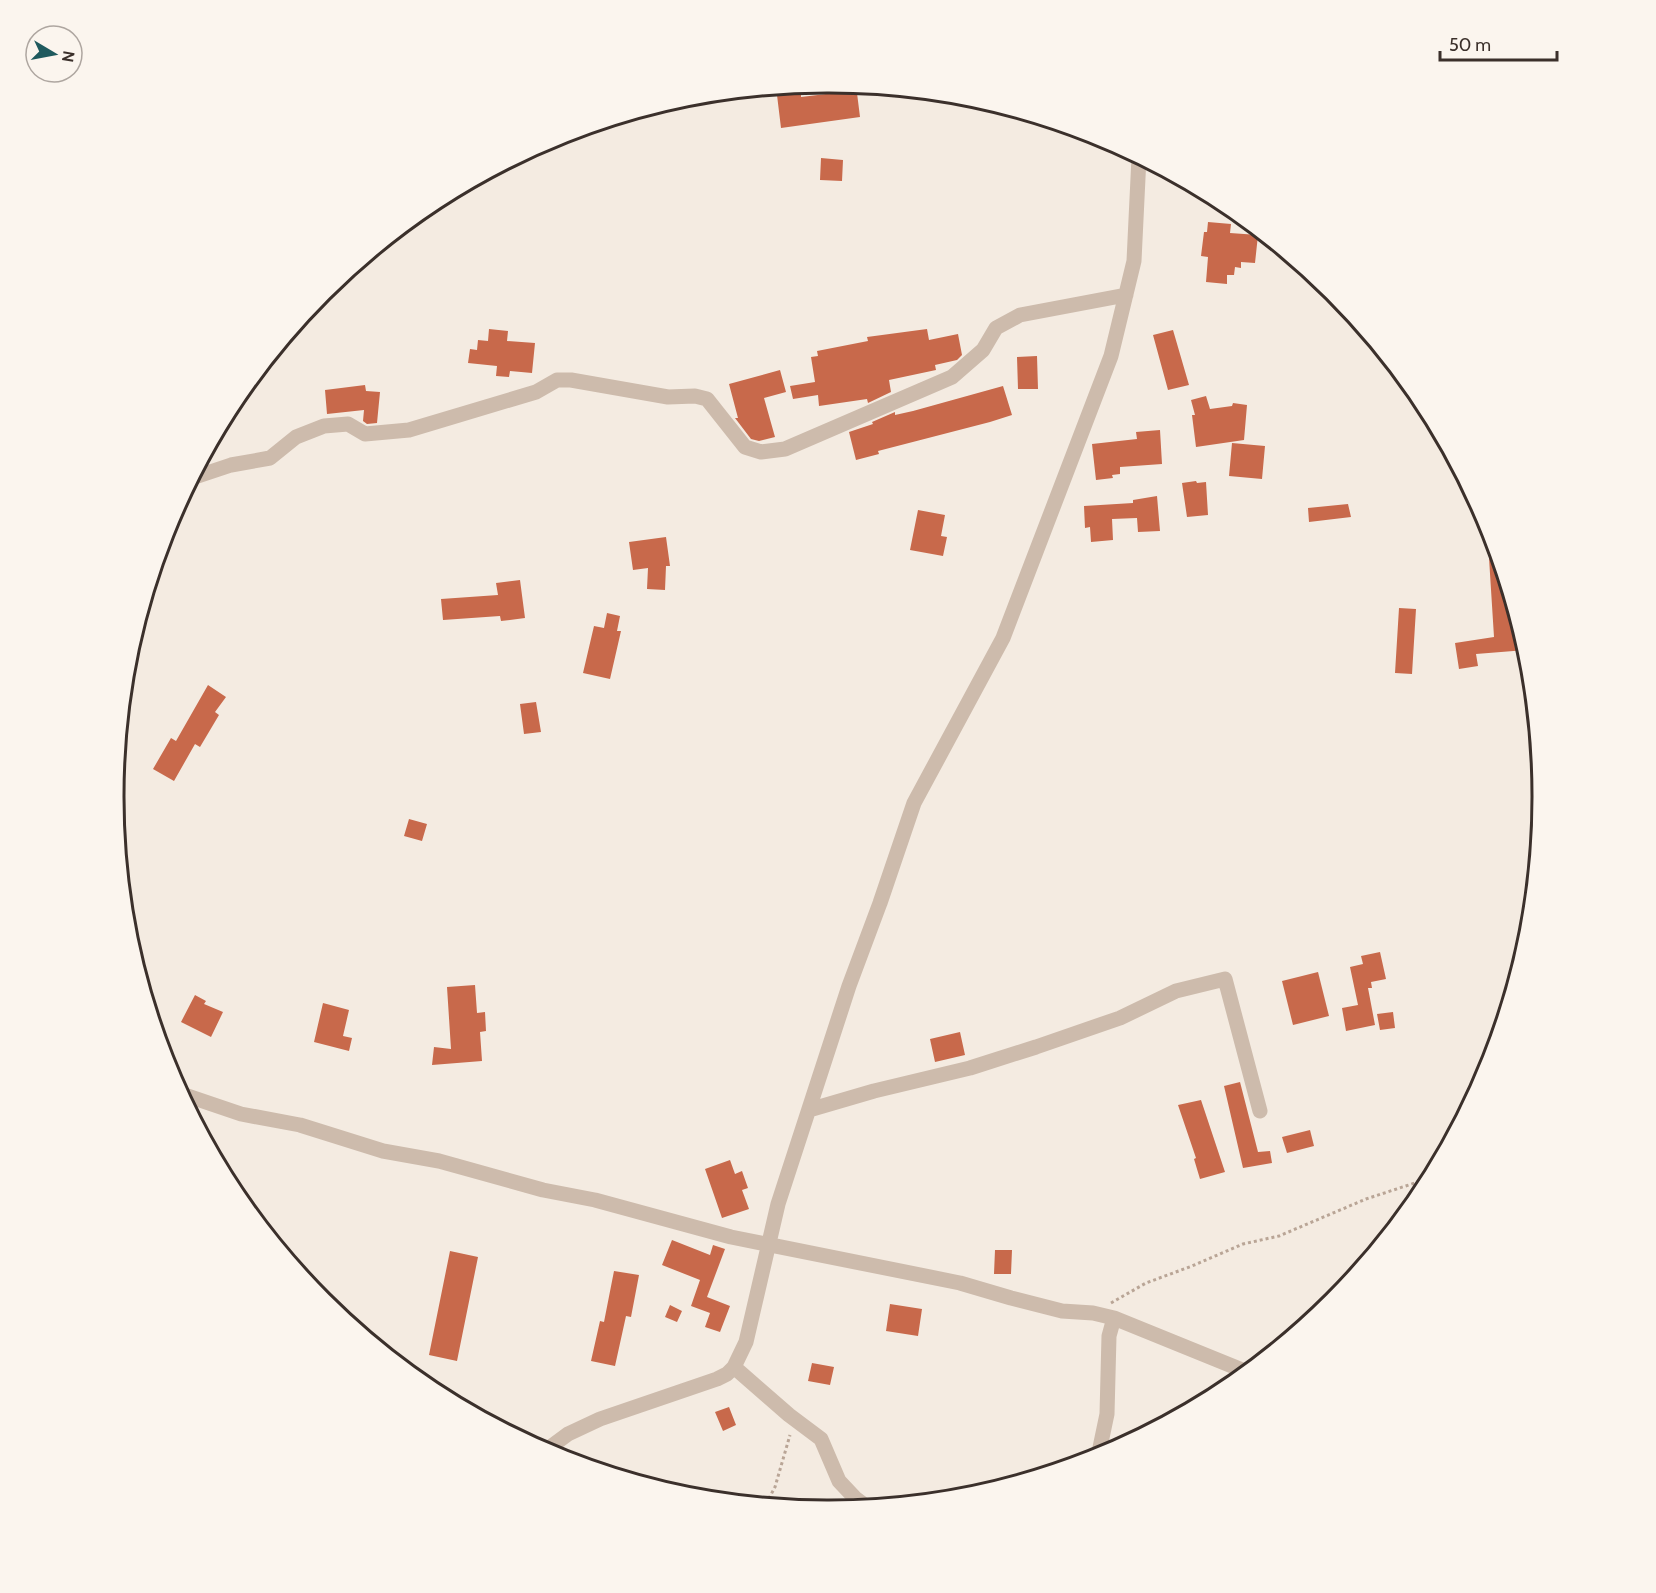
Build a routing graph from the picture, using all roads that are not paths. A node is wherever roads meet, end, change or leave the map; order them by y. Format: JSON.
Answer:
{"nodes":[{"id":1,"x":1139,"y":166,"type":"edge"},
{"id":2,"x":1126,"y":295,"type":"junction"},
{"id":3,"x":203,"y":474,"type":"edge"},
{"id":4,"x":192,"y":1097,"type":"edge"},
{"id":5,"x":809,"y":1110,"type":"junction"},
{"id":6,"x":1260,"y":1111,"type":"dead end"},
{"id":7,"x":768,"y":1243,"type":"junction"},
{"id":8,"x":1114,"y":1318,"type":"junction"},
{"id":9,"x":734,"y":1367,"type":"junction"},
{"id":10,"x":1237,"y":1368,"type":"edge"},
{"id":11,"x":555,"y":1444,"type":"edge"},
{"id":12,"x":1101,"y":1444,"type":"edge"},
{"id":13,"x":856,"y":1499,"type":"edge"}],
"edges":[{"from":1,"to":2,"type":"street"},
{"from":2,"to":3,"type":"street"},
{"from":2,"to":5,"type":"street"},
{"from":4,"to":7,"type":"street"},
{"from":5,"to":6,"type":"street"},
{"from":5,"to":7,"type":"street"},
{"from":7,"to":8,"type":"street"},
{"from":7,"to":9,"type":"street"},
{"from":8,"to":10,"type":"street"},
{"from":8,"to":12,"type":"street"},
{"from":9,"to":11,"type":"street"},
{"from":9,"to":13,"type":"street"}]}
